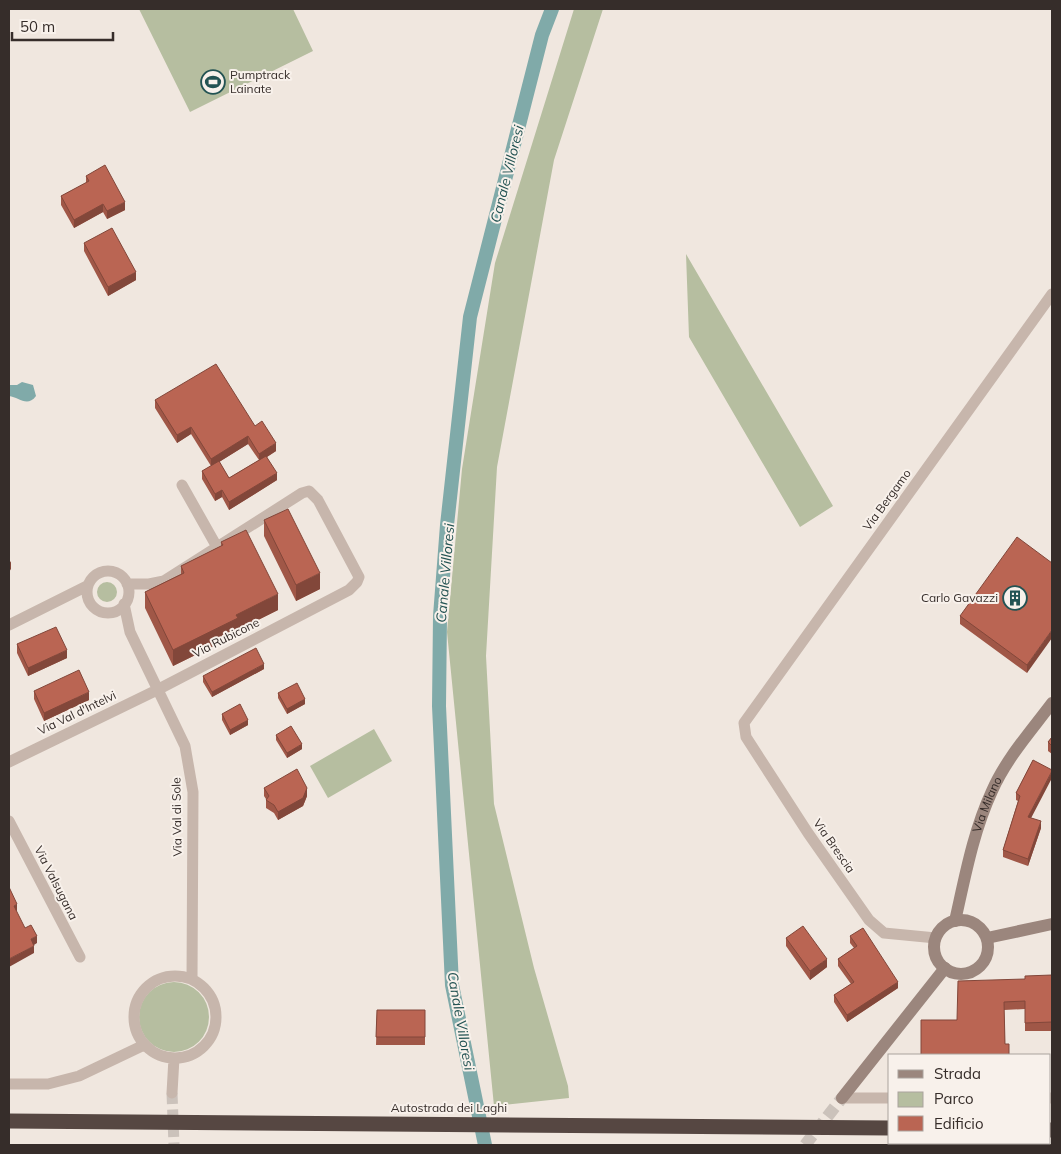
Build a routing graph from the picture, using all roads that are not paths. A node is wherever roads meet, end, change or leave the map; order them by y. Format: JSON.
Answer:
{"nodes":[{"id":1,"x":1052,"y":294,"type":"edge"},
{"id":2,"x":182,"y":485,"type":"dead end"},
{"id":3,"x":217,"y":548,"type":"junction"},
{"id":4,"x":127,"y":584,"type":"junction"},
{"id":5,"x":149,"y":584,"type":"junction"},
{"id":6,"x":87,"y":586,"type":"junction"},
{"id":7,"x":63,"y":600,"type":"junction"},
{"id":8,"x":89,"y":601,"type":"junction"},
{"id":9,"x":125,"y":602,"type":"junction"},
{"id":10,"x":112,"y":612,"type":"junction"},
{"id":11,"x":9,"y":625,"type":"edge"},
{"id":12,"x":130,"y":632,"type":"junction"},
{"id":13,"x":157,"y":690,"type":"junction"},
{"id":14,"x":1052,"y":702,"type":"edge"},
{"id":15,"x":744,"y":723,"type":"joint"},
{"id":16,"x":9,"y":762,"type":"edge"},
{"id":17,"x":9,"y":821,"type":"edge"},
{"id":18,"x":955,"y":921,"type":"junction"},
{"id":19,"x":1052,"y":924,"type":"edge"},
{"id":20,"x":936,"y":938,"type":"junction"},
{"id":21,"x":987,"y":938,"type":"junction"},
{"id":22,"x":191,"y":952,"type":"junction"},
{"id":23,"x":80,"y":957,"type":"dead end"},
{"id":24,"x":945,"y":968,"type":"junction"},
{"id":25,"x":179,"y":975,"type":"junction"},
{"id":26,"x":192,"y":979,"type":"junction"},
{"id":27,"x":144,"y":1045,"type":"junction"},
{"id":28,"x":174,"y":1058,"type":"junction"},
{"id":29,"x":9,"y":1084,"type":"edge"},
{"id":30,"x":172,"y":1093,"type":"tunnel mouth"},
{"id":31,"x":842,"y":1098,"type":"joint"},
{"id":32,"x":888,"y":1098,"type":"edge"},
{"id":33,"x":9,"y":1121,"type":"edge"},
{"id":34,"x":888,"y":1128,"type":"edge"}],
"edges":[{"from":1,"to":15,"type":"street","name":"Via Bergamo"},
{"from":2,"to":3,"type":"street"},
{"from":3,"to":5,"type":"street"},
{"from":3,"to":13,"type":"street","name":"Via Rubicone"},
{"from":4,"to":5,"type":"street"},
{"from":4,"to":6,"type":"street"},
{"from":4,"to":9,"type":"street"},
{"from":5,"to":9,"type":"street"},
{"from":6,"to":7,"type":"street"},
{"from":6,"to":8,"type":"street"},
{"from":7,"to":8,"type":"street"},
{"from":7,"to":11,"type":"street"},
{"from":8,"to":10,"type":"street"},
{"from":9,"to":10,"type":"street"},
{"from":9,"to":12,"type":"street"},
{"from":10,"to":12,"type":"street"},
{"from":12,"to":13,"type":"street"},
{"from":13,"to":16,"type":"street","name":"Via Val d'Intelvi"},
{"from":13,"to":22,"type":"street","name":"Via Val di Sole"},
{"from":14,"to":18,"type":"street","name":"Via Milano"},
{"from":15,"to":20,"type":"street","name":"Via Brescia"},
{"from":17,"to":23,"type":"street","name":"Via Valsugana"},
{"from":18,"to":20,"type":"street"},
{"from":18,"to":21,"type":"street"},
{"from":19,"to":21,"type":"street"},
{"from":20,"to":24,"type":"street"},
{"from":21,"to":24,"type":"street"},
{"from":22,"to":25,"type":"street","name":"Via Val di Sole"},
{"from":22,"to":26,"type":"street","name":"Via Val di Sole"},
{"from":24,"to":31,"type":"street"},
{"from":25,"to":26,"type":"street"},
{"from":25,"to":27,"type":"street"},
{"from":26,"to":28,"type":"street"},
{"from":27,"to":28,"type":"street"},
{"from":27,"to":29,"type":"street"},
{"from":28,"to":30,"type":"street"},
{"from":31,"to":32,"type":"street"},
{"from":33,"to":34,"type":"highway","name":"Autostrada dei Laghi"}]}
